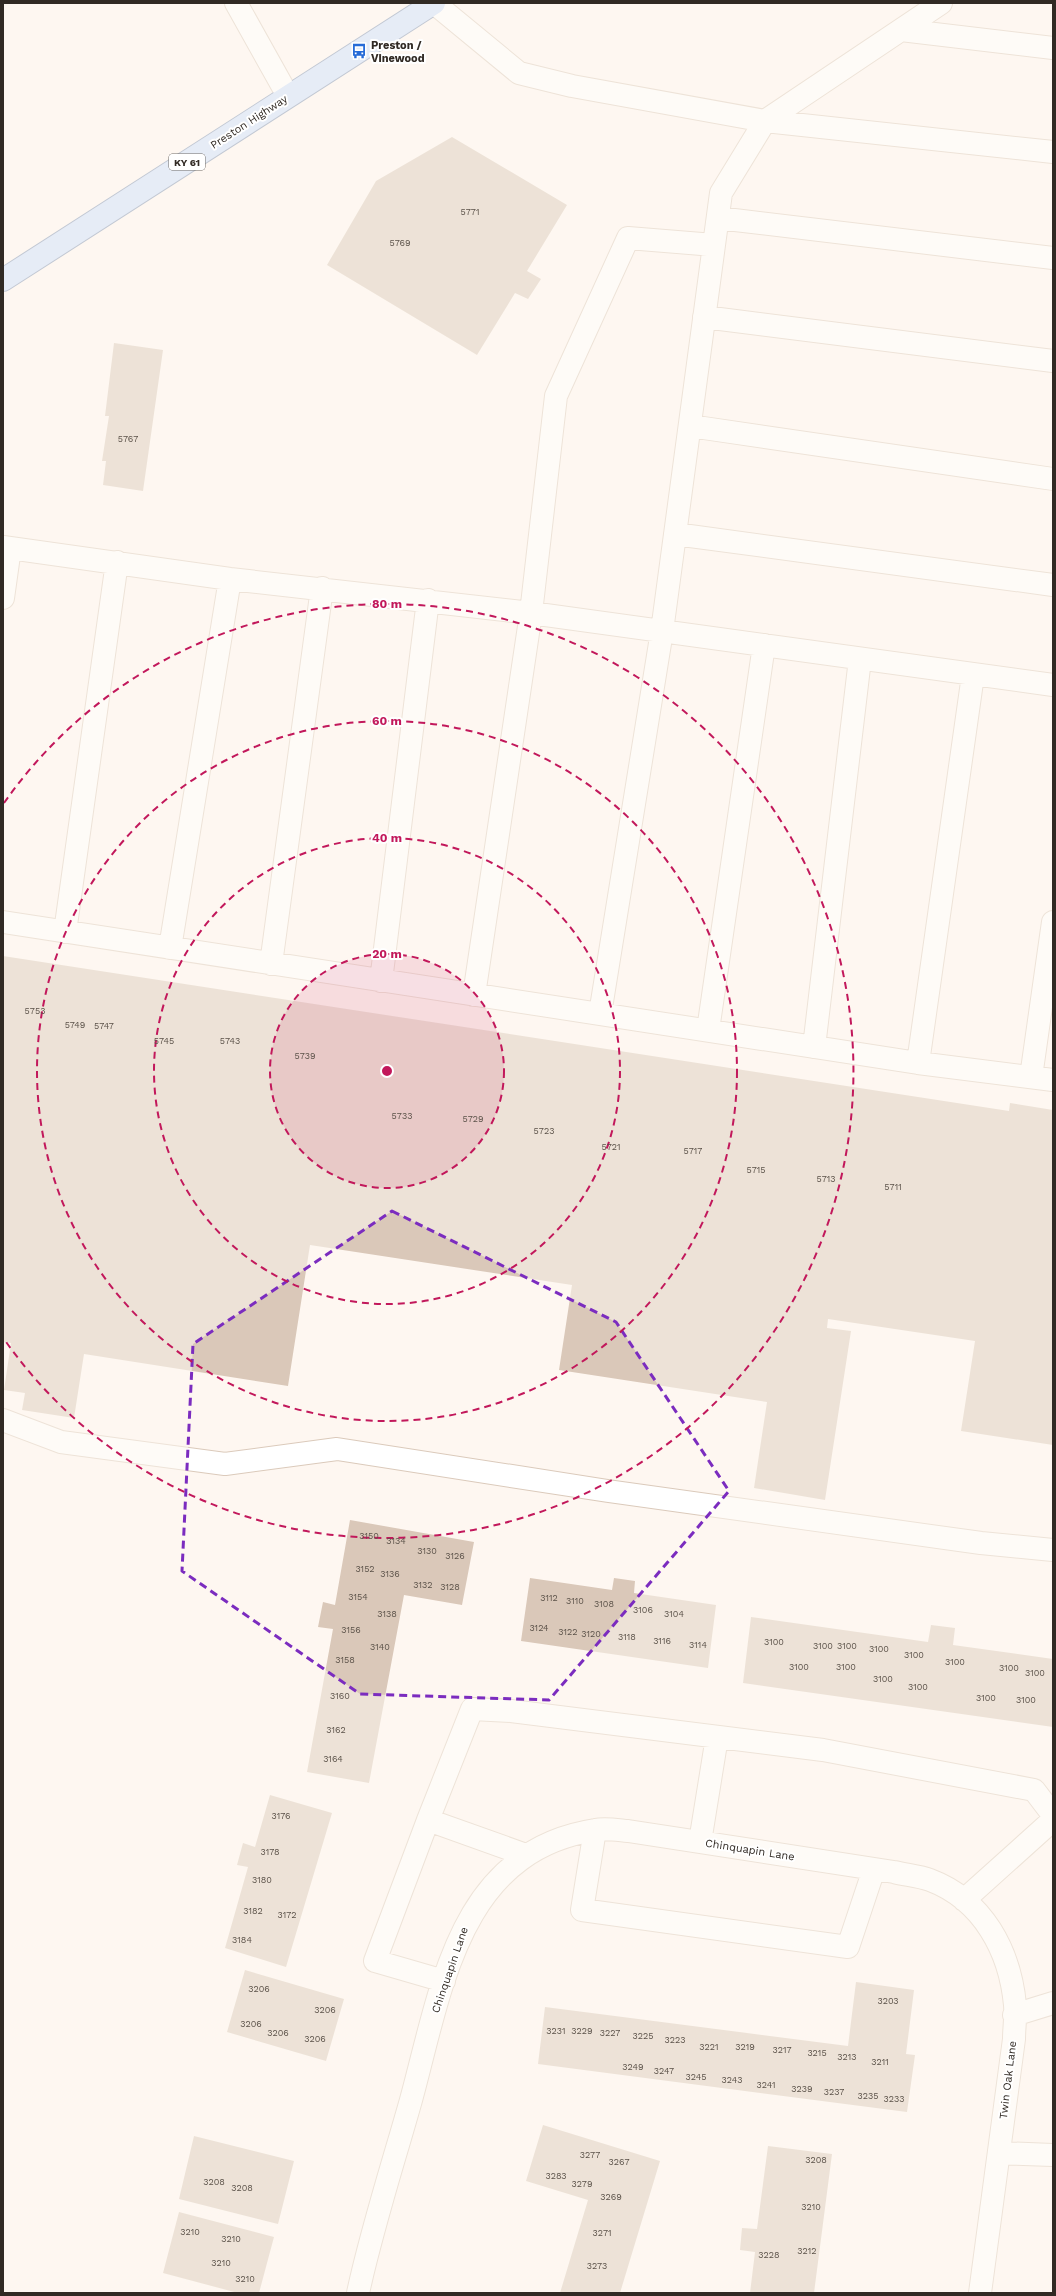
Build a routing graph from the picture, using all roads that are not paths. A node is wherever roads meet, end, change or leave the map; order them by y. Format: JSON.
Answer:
{"nodes":[{"id":1,"x":236,"y":3,"type":"edge"},
{"id":2,"x":434,"y":3,"type":"edge"},
{"id":3,"x":941,"y":3,"type":"edge"},
{"id":4,"x":901,"y":30,"type":"junction"},
{"id":5,"x":1053,"y":48,"type":"edge"},
{"id":6,"x":288,"y":96,"type":"junction"},
{"id":7,"x":765,"y":121,"type":"junction"},
{"id":8,"x":1053,"y":152,"type":"edge"},
{"id":9,"x":718,"y":218,"type":"junction"},
{"id":10,"x":714,"y":245,"type":"junction"},
{"id":11,"x":1053,"y":258,"type":"edge"},
{"id":12,"x":3,"y":280,"type":"edge"},
{"id":13,"x":704,"y":317,"type":"junction"},
{"id":14,"x":1053,"y":361,"type":"edge"},
{"id":15,"x":690,"y":426,"type":"junction"},
{"id":16,"x":1053,"y":478,"type":"edge"},
{"id":17,"x":675,"y":534,"type":"junction"},
{"id":18,"x":7,"y":547,"type":"edge"},
{"id":19,"x":117,"y":562,"type":"junction"},
{"id":20,"x":230,"y":579,"type":"junction"},
{"id":21,"x":1053,"y":585,"type":"edge"},
{"id":22,"x":322,"y":588,"type":"junction"},
{"id":23,"x":3,"y":598,"type":"edge"},
{"id":24,"x":428,"y":600,"type":"junction"},
{"id":25,"x":532,"y":613,"type":"junction"},
{"id":26,"x":662,"y":631,"type":"junction"},
{"id":27,"x":764,"y":645,"type":"junction"},
{"id":28,"x":860,"y":658,"type":"junction"},
{"id":29,"x":974,"y":674,"type":"junction"},
{"id":30,"x":1053,"y":685,"type":"edge"},
{"id":31,"x":3,"y":922,"type":"edge"},
{"id":32,"x":1053,"y":922,"type":"edge"},
{"id":33,"x":65,"y":932,"type":"junction"},
{"id":34,"x":170,"y":948,"type":"junction"},
{"id":35,"x":271,"y":964,"type":"junction"},
{"id":36,"x":381,"y":981,"type":"junction"},
{"id":37,"x":474,"y":995,"type":"junction"},
{"id":38,"x":600,"y":1014,"type":"junction"},
{"id":39,"x":708,"y":1030,"type":"junction"},
{"id":40,"x":814,"y":1047,"type":"junction"},
{"id":41,"x":918,"y":1063,"type":"junction"},
{"id":42,"x":1031,"y":1077,"type":"junction"},
{"id":43,"x":1053,"y":1080,"type":"edge"},
{"id":44,"x":3,"y":1420,"type":"edge"},
{"id":45,"x":1053,"y":1550,"type":"edge"},
{"id":46,"x":717,"y":1737,"type":"junction"},
{"id":47,"x":1053,"y":1815,"type":"edge"},
{"id":48,"x":428,"y":1820,"type":"junction"},
{"id":49,"x":1053,"y":1820,"type":"edge"},
{"id":50,"x":595,"y":1830,"type":"junction"},
{"id":51,"x":700,"y":1842,"type":"junction"},
{"id":52,"x":526,"y":1855,"type":"junction"},
{"id":53,"x":874,"y":1869,"type":"junction"},
{"id":54,"x":956,"y":1894,"type":"junction"},
{"id":55,"x":444,"y":1981,"type":"junction"},
{"id":56,"x":1053,"y":2003,"type":"edge"},
{"id":57,"x":1014,"y":2015,"type":"junction"},
{"id":58,"x":999,"y":2153,"type":"junction"},
{"id":59,"x":1053,"y":2154,"type":"edge"},
{"id":60,"x":358,"y":2293,"type":"edge"},
{"id":61,"x":980,"y":2293,"type":"edge"}],
"edges":[{"from":1,"to":6,"type":"street"},
{"from":2,"to":6,"type":"main road","name":"Preston Highway","number":"KY 61"},
{"from":2,"to":7,"type":"street"},
{"from":3,"to":4,"type":"street"},
{"from":4,"to":5,"type":"street"},
{"from":4,"to":7,"type":"street"},
{"from":6,"to":12,"type":"main road","name":"Preston Highway","number":"KY 61"},
{"from":7,"to":8,"type":"street"},
{"from":7,"to":9,"type":"street"},
{"from":9,"to":10,"type":"street"},
{"from":9,"to":11,"type":"street"},
{"from":10,"to":13,"type":"street"},
{"from":10,"to":25,"type":"street"},
{"from":13,"to":14,"type":"street"},
{"from":13,"to":15,"type":"street"},
{"from":15,"to":16,"type":"street"},
{"from":15,"to":17,"type":"street"},
{"from":17,"to":21,"type":"street"},
{"from":17,"to":26,"type":"street"},
{"from":18,"to":19,"type":"street"},
{"from":18,"to":23,"type":"street"},
{"from":19,"to":20,"type":"street"},
{"from":19,"to":33,"type":"street"},
{"from":20,"to":22,"type":"street"},
{"from":20,"to":34,"type":"street"},
{"from":22,"to":24,"type":"street"},
{"from":22,"to":35,"type":"street"},
{"from":24,"to":25,"type":"street"},
{"from":24,"to":36,"type":"street"},
{"from":25,"to":26,"type":"street"},
{"from":25,"to":37,"type":"street"},
{"from":26,"to":27,"type":"street"},
{"from":26,"to":38,"type":"street"},
{"from":27,"to":28,"type":"street"},
{"from":27,"to":39,"type":"street"},
{"from":28,"to":29,"type":"street"},
{"from":28,"to":40,"type":"street"},
{"from":29,"to":30,"type":"street"},
{"from":29,"to":41,"type":"street"},
{"from":31,"to":33,"type":"street"},
{"from":32,"to":42,"type":"street"},
{"from":33,"to":34,"type":"street"},
{"from":34,"to":35,"type":"street"},
{"from":35,"to":36,"type":"street"},
{"from":36,"to":37,"type":"street"},
{"from":37,"to":38,"type":"street"},
{"from":38,"to":39,"type":"street"},
{"from":39,"to":40,"type":"street"},
{"from":40,"to":41,"type":"street"},
{"from":41,"to":42,"type":"street"},
{"from":42,"to":43,"type":"street"},
{"from":44,"to":45,"type":"street"},
{"from":46,"to":47,"type":"street"},
{"from":46,"to":48,"type":"street"},
{"from":46,"to":51,"type":"street"},
{"from":48,"to":52,"type":"street"},
{"from":48,"to":55,"type":"street"},
{"from":49,"to":54,"type":"street"},
{"from":50,"to":51,"type":"street","name":"Chinquapin Lane"},
{"from":50,"to":52,"type":"street","name":"Chinquapin Lane"},
{"from":50,"to":53,"type":"street"},
{"from":51,"to":53,"type":"street","name":"Chinquapin Lane"},
{"from":52,"to":55,"type":"street","name":"Chinquapin Lane"},
{"from":53,"to":54,"type":"street","name":"Chinquapin Lane"},
{"from":54,"to":57,"type":"street","name":"Twin Oak Lane"},
{"from":55,"to":60,"type":"street","name":"Chinquapin Lane"},
{"from":56,"to":57,"type":"street"},
{"from":57,"to":58,"type":"street","name":"Twin Oak Lane"},
{"from":58,"to":59,"type":"street"},
{"from":58,"to":61,"type":"street","name":"Twin Oak Lane"}]}
